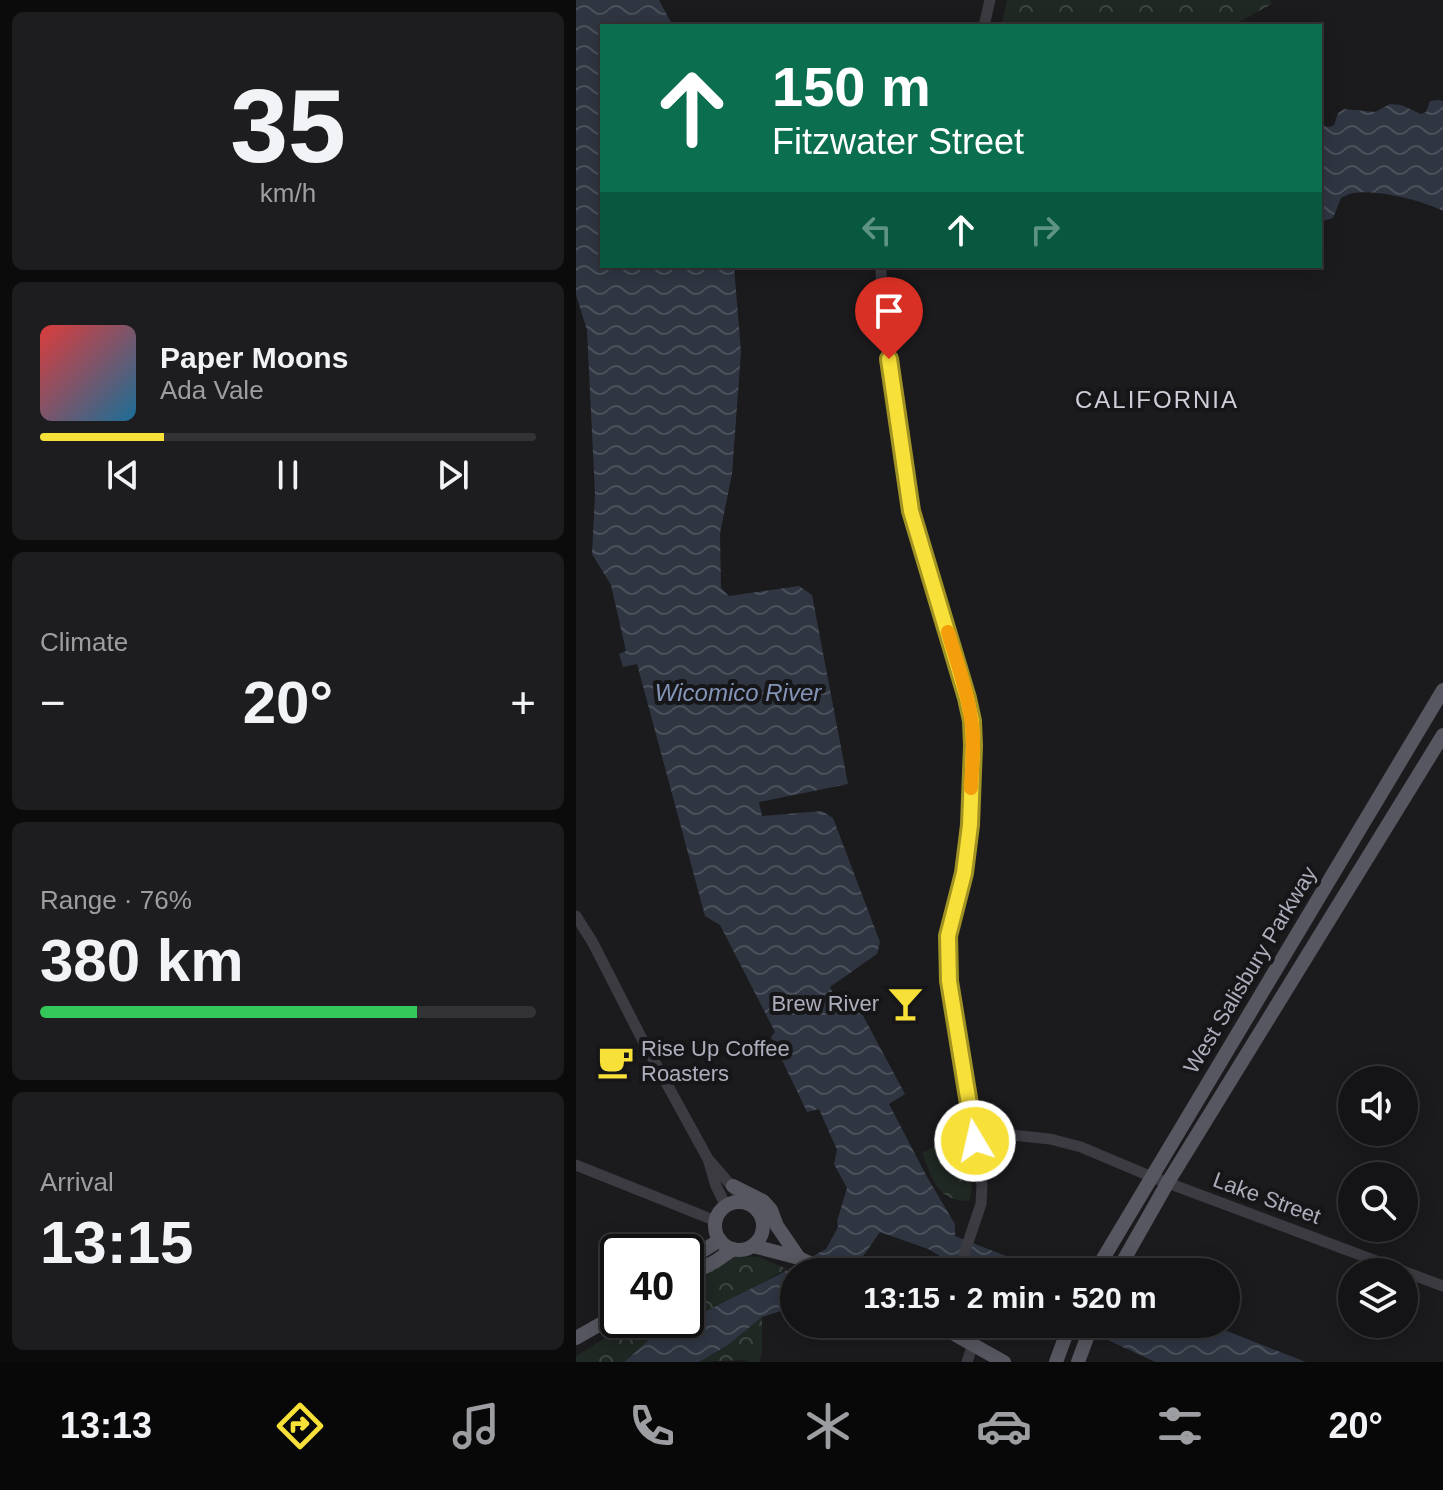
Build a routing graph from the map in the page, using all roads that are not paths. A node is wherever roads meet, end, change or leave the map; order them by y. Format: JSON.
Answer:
{"nodes":[{"id":1,"x":990,"y":0,"type":"edge"},
{"id":2,"x":984,"y":24,"type":"edge"},
{"id":3,"x":881,"y":268,"type":"edge"},
{"id":4,"x":1443,"y":690,"type":"edge"},
{"id":5,"x":1443,"y":735,"type":"edge"},
{"id":6,"x":576,"y":916,"type":"edge"},
{"id":7,"x":974,"y":1131,"type":"junction"},
{"id":8,"x":708,"y":1159,"type":"junction"},
{"id":9,"x":576,"y":1165,"type":"edge"},
{"id":10,"x":1152,"y":1177,"type":"junction"},
{"id":11,"x":1168,"y":1182,"type":"junction"},
{"id":12,"x":733,"y":1186,"type":"junction"},
{"id":13,"x":746,"y":1203,"type":"junction"},
{"id":14,"x":726,"y":1206,"type":"junction"},
{"id":15,"x":762,"y":1217,"type":"junction"},
{"id":16,"x":716,"y":1221,"type":"junction"},
{"id":17,"x":720,"y":1240,"type":"junction"},
{"id":18,"x":753,"y":1246,"type":"junction"},
{"id":19,"x":733,"y":1249,"type":"junction"},
{"id":20,"x":704,"y":1250,"type":"edge"},
{"id":21,"x":797,"y":1258,"type":"edge"},
{"id":22,"x":800,"y":1258,"type":"edge"},
{"id":23,"x":800,"y":1258,"type":"edge"},
{"id":24,"x":963,"y":1258,"type":"edge"},
{"id":25,"x":1103,"y":1258,"type":"edge"},
{"id":26,"x":1125,"y":1258,"type":"edge"},
{"id":27,"x":704,"y":1267,"type":"edge"},
{"id":28,"x":1443,"y":1286,"type":"edge"},
{"id":29,"x":600,"y":1324,"type":"edge"},
{"id":30,"x":576,"y":1338,"type":"edge"},
{"id":31,"x":960,"y":1338,"type":"edge"},
{"id":32,"x":1065,"y":1338,"type":"edge"},
{"id":33,"x":1086,"y":1338,"type":"edge"},
{"id":34,"x":983,"y":1352,"type":"edge"},
{"id":35,"x":967,"y":1362,"type":"edge"},
{"id":36,"x":1004,"y":1362,"type":"edge"},
{"id":37,"x":1056,"y":1362,"type":"edge"},
{"id":38,"x":1078,"y":1362,"type":"edge"}],
"edges":[{"from":1,"to":2,"type":"street"},
{"from":3,"to":7,"type":"street"},
{"from":4,"to":10,"type":"main road","name":"West Salisbury Parkway"},
{"from":5,"to":11,"type":"main road","name":"West Salisbury Parkway"},
{"from":6,"to":8,"type":"street"},
{"from":7,"to":10,"type":"street","name":"Lake Street"},
{"from":7,"to":24,"type":"street"},
{"from":8,"to":12,"type":"street"},
{"from":8,"to":14,"type":"street"},
{"from":9,"to":16,"type":"street"},
{"from":10,"to":11,"type":"street","name":"Lake Street"},
{"from":10,"to":25,"type":"main road","name":"West Salisbury Parkway"},
{"from":11,"to":26,"type":"main road","name":"West Salisbury Parkway"},
{"from":11,"to":28,"type":"street","name":"Lake Street"},
{"from":12,"to":13,"type":"street"},
{"from":12,"to":22,"type":"main road"},
{"from":13,"to":14,"type":"main road"},
{"from":13,"to":15,"type":"main road"},
{"from":14,"to":16,"type":"main road"},
{"from":15,"to":18,"type":"main road"},
{"from":15,"to":23,"type":"main road"},
{"from":16,"to":17,"type":"main road"},
{"from":17,"to":19,"type":"main road"},
{"from":17,"to":20,"type":"main road"},
{"from":18,"to":19,"type":"main road"},
{"from":18,"to":21,"type":"main road"},
{"from":19,"to":27,"type":"main road"},
{"from":29,"to":30,"type":"main road"},
{"from":31,"to":34,"type":"main road"},
{"from":32,"to":37,"type":"main road"},
{"from":33,"to":38,"type":"main road"},
{"from":34,"to":35,"type":"street"},
{"from":34,"to":36,"type":"main road"}]}
